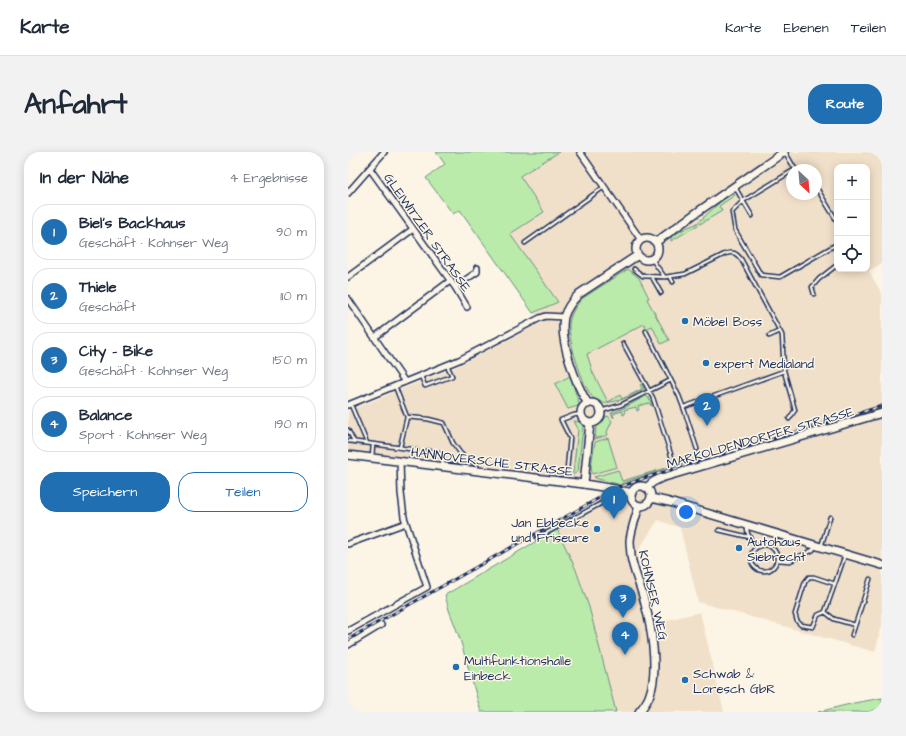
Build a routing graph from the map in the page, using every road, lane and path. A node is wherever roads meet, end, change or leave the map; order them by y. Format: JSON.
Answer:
{"nodes":[{"id":1,"x":384,"y":152,"type":"edge"},
{"id":2,"x":580,"y":152,"type":"edge"},
{"id":3,"x":784,"y":152,"type":"edge"},
{"id":4,"x":791,"y":164,"type":"edge"},
{"id":5,"x":370,"y":169,"type":"junction"},
{"id":6,"x":786,"y":175,"type":"edge"},
{"id":7,"x":734,"y":186,"type":"junction"},
{"id":8,"x":604,"y":187,"type":"junction"},
{"id":9,"x":348,"y":193,"type":"edge"},
{"id":10,"x":822,"y":197,"type":"edge"},
{"id":11,"x":743,"y":202,"type":"junction"},
{"id":12,"x":752,"y":216,"type":"dead end"},
{"id":13,"x":834,"y":216,"type":"edge"},
{"id":14,"x":413,"y":229,"type":"junction"},
{"id":15,"x":641,"y":240,"type":"junction"},
{"id":16,"x":656,"y":242,"type":"junction"},
{"id":17,"x":525,"y":243,"type":"dead end"},
{"id":18,"x":834,"y":246,"type":"edge"},
{"id":19,"x":638,"y":255,"type":"junction"},
{"id":20,"x":652,"y":259,"type":"junction"},
{"id":21,"x":477,"y":268,"type":"dead end"},
{"id":22,"x":834,"y":268,"type":"edge"},
{"id":23,"x":634,"y":269,"type":"dead end"},
{"id":24,"x":670,"y":276,"type":"junction"},
{"id":25,"x":348,"y":277,"type":"edge"},
{"id":26,"x":652,"y":277,"type":"junction"},
{"id":27,"x":665,"y":277,"type":"junction"},
{"id":28,"x":450,"y":281,"type":"junction"},
{"id":29,"x":673,"y":282,"type":"dead end"},
{"id":30,"x":455,"y":287,"type":"junction"},
{"id":31,"x":661,"y":293,"type":"dead end"},
{"id":32,"x":814,"y":294,"type":"dead end"},
{"id":33,"x":348,"y":299,"type":"edge"},
{"id":34,"x":467,"y":307,"type":"dead end"},
{"id":35,"x":564,"y":317,"type":"junction"},
{"id":36,"x":646,"y":331,"type":"dead end"},
{"id":37,"x":780,"y":331,"type":"junction"},
{"id":38,"x":769,"y":336,"type":"dead end"},
{"id":39,"x":375,"y":337,"type":"junction"},
{"id":40,"x":623,"y":343,"type":"dead end"},
{"id":41,"x":447,"y":365,"type":"junction"},
{"id":42,"x":784,"y":371,"type":"junction"},
{"id":43,"x":421,"y":375,"type":"junction"},
{"id":44,"x":671,"y":380,"type":"junction"},
{"id":45,"x":405,"y":382,"type":"junction"},
{"id":46,"x":395,"y":386,"type":"junction"},
{"id":47,"x":649,"y":391,"type":"junction"},
{"id":48,"x":588,"y":404,"type":"junction"},
{"id":49,"x":349,"y":405,"type":"edge"},
{"id":50,"x":684,"y":406,"type":"junction"},
{"id":51,"x":601,"y":411,"type":"junction"},
{"id":52,"x":882,"y":413,"type":"edge"},
{"id":53,"x":582,"y":414,"type":"junction"},
{"id":54,"x":407,"y":417,"type":"junction"},
{"id":55,"x":789,"y":419,"type":"dead end"},
{"id":56,"x":590,"y":423,"type":"junction"},
{"id":57,"x":348,"y":430,"type":"edge"},
{"id":58,"x":348,"y":440,"type":"edge"},
{"id":59,"x":354,"y":441,"type":"junction"},
{"id":60,"x":367,"y":443,"type":"junction"},
{"id":61,"x":374,"y":444,"type":"junction"},
{"id":62,"x":400,"y":447,"type":"junction"},
{"id":63,"x":697,"y":449,"type":"dead end"},
{"id":64,"x":417,"y":450,"type":"dead end"},
{"id":65,"x":427,"y":451,"type":"dead end"},
{"id":66,"x":348,"y":455,"type":"edge"},
{"id":67,"x":372,"y":458,"type":"junction"},
{"id":68,"x":672,"y":458,"type":"dead end"},
{"id":69,"x":400,"y":462,"type":"junction"},
{"id":70,"x":443,"y":467,"type":"junction"},
{"id":71,"x":567,"y":470,"type":"dead end"},
{"id":72,"x":476,"y":471,"type":"junction"},
{"id":73,"x":584,"y":484,"type":"junction"},
{"id":74,"x":646,"y":488,"type":"junction"},
{"id":75,"x":620,"y":490,"type":"junction"},
{"id":76,"x":632,"y":493,"type":"junction"},
{"id":77,"x":651,"y":498,"type":"junction"},
{"id":78,"x":639,"y":506,"type":"junction"},
{"id":79,"x":830,"y":516,"type":"dead end"},
{"id":80,"x":406,"y":523,"type":"junction"},
{"id":81,"x":748,"y":526,"type":"junction"},
{"id":82,"x":719,"y":530,"type":"dead end"},
{"id":83,"x":749,"y":537,"type":"junction"},
{"id":84,"x":537,"y":538,"type":"dead end"},
{"id":85,"x":348,"y":544,"type":"edge"},
{"id":86,"x":818,"y":546,"type":"junction"},
{"id":87,"x":758,"y":547,"type":"junction"},
{"id":88,"x":845,"y":554,"type":"junction"},
{"id":89,"x":777,"y":560,"type":"junction"},
{"id":90,"x":882,"y":565,"type":"edge"},
{"id":91,"x":870,"y":579,"type":"dead end"},
{"id":92,"x":834,"y":584,"type":"junction"},
{"id":93,"x":825,"y":612,"type":"junction"},
{"id":94,"x":381,"y":625,"type":"dead end"},
{"id":95,"x":855,"y":625,"type":"junction"},
{"id":96,"x":348,"y":631,"type":"edge"},
{"id":97,"x":852,"y":635,"type":"dead end"},
{"id":98,"x":348,"y":645,"type":"edge"},
{"id":99,"x":639,"y":712,"type":"edge"}],
"edges":[{"from":1,"to":5,"type":"street"},
{"from":2,"to":8,"type":"street"},
{"from":3,"to":4,"type":"lane"},
{"from":3,"to":7,"type":"main road"},
{"from":5,"to":9,"type":"street"},
{"from":5,"to":14,"type":"street","name":"GLEIWITZER STRASSE"},
{"from":6,"to":11,"type":"lane"},
{"from":7,"to":11,"type":"lane"},
{"from":7,"to":16,"type":"main road"},
{"from":8,"to":15,"type":"street"},
{"from":8,"to":17,"type":"lane"},
{"from":10,"to":13,"type":"lane"},
{"from":11,"to":12,"type":"lane"},
{"from":11,"to":18,"type":"lane"},
{"from":14,"to":25,"type":"street"},
{"from":14,"to":28,"type":"street","name":"GLEIWITZER STRASSE"},
{"from":15,"to":16,"type":"main road"},
{"from":15,"to":19,"type":"main road"},
{"from":16,"to":20,"type":"main road"},
{"from":19,"to":20,"type":"main road"},
{"from":19,"to":35,"type":"main road"},
{"from":20,"to":27,"type":"lane"},
{"from":21,"to":30,"type":"street"},
{"from":22,"to":32,"type":"lane"},
{"from":23,"to":26,"type":"lane"},
{"from":24,"to":27,"type":"lane"},
{"from":24,"to":29,"type":"lane"},
{"from":24,"to":37,"type":"lane"},
{"from":26,"to":27,"type":"lane"},
{"from":26,"to":31,"type":"lane"},
{"from":28,"to":30,"type":"street","name":"GLEIWITZER STRASSE"},
{"from":28,"to":39,"type":"street"},
{"from":30,"to":34,"type":"street","name":"GLEIWITZER STRASSE"},
{"from":33,"to":39,"type":"street"},
{"from":35,"to":41,"type":"street"},
{"from":35,"to":48,"type":"main road"},
{"from":36,"to":44,"type":"lane"},
{"from":37,"to":38,"type":"lane"},
{"from":37,"to":42,"type":"lane"},
{"from":39,"to":45,"type":"street"},
{"from":40,"to":47,"type":"lane"},
{"from":41,"to":43,"type":"street"},
{"from":41,"to":43,"type":"lane"},
{"from":42,"to":50,"type":"lane"},
{"from":42,"to":55,"type":"lane"},
{"from":43,"to":45,"type":"street"},
{"from":44,"to":47,"type":"lane"},
{"from":44,"to":50,"type":"lane"},
{"from":45,"to":46,"type":"street"},
{"from":46,"to":49,"type":"street"},
{"from":46,"to":54,"type":"lane"},
{"from":47,"to":51,"type":"lane"},
{"from":47,"to":68,"type":"lane"},
{"from":48,"to":51,"type":"main road"},
{"from":48,"to":53,"type":"main road"},
{"from":49,"to":60,"type":"lane"},
{"from":50,"to":63,"type":"lane"},
{"from":51,"to":56,"type":"main road"},
{"from":52,"to":74,"type":"main road","name":"MARKOLDENDORFER STRASSE"},
{"from":53,"to":56,"type":"main road"},
{"from":53,"to":71,"type":"lane"},
{"from":54,"to":62,"type":"lane"},
{"from":54,"to":72,"type":"lane"},
{"from":56,"to":73,"type":"main road"},
{"from":57,"to":59,"type":"lane"},
{"from":58,"to":59,"type":"lane"},
{"from":59,"to":60,"type":"lane"},
{"from":60,"to":61,"type":"lane"},
{"from":61,"to":62,"type":"lane"},
{"from":61,"to":67,"type":"lane"},
{"from":62,"to":64,"type":"lane"},
{"from":65,"to":70,"type":"lane"},
{"from":66,"to":67,"type":"main road","name":"HANNOVERSCHE STRASSE"},
{"from":67,"to":69,"type":"main road","name":"HANNOVERSCHE STRASSE"},
{"from":69,"to":70,"type":"main road","name":"HANNOVERSCHE STRASSE"},
{"from":69,"to":80,"type":"street"},
{"from":70,"to":72,"type":"main road","name":"HANNOVERSCHE STRASSE"},
{"from":72,"to":73,"type":"main road","name":"HANNOVERSCHE STRASSE"},
{"from":73,"to":75,"type":"main road","name":"HANNOVERSCHE STRASSE"},
{"from":74,"to":76,"type":"main road"},
{"from":74,"to":77,"type":"main road"},
{"from":75,"to":76,"type":"main road","name":"HANNOVERSCHE STRASSE"},
{"from":75,"to":84,"type":"lane"},
{"from":76,"to":78,"type":"main road"},
{"from":77,"to":78,"type":"main road"},
{"from":77,"to":81,"type":"main road"},
{"from":78,"to":99,"type":"main road","name":"KOHNSER WEG"},
{"from":79,"to":86,"type":"lane"},
{"from":80,"to":85,"type":"street"},
{"from":80,"to":96,"type":"street"},
{"from":81,"to":83,"type":"lane"},
{"from":81,"to":86,"type":"main road"},
{"from":82,"to":83,"type":"lane"},
{"from":83,"to":87,"type":"lane"},
{"from":86,"to":88,"type":"main road"},
{"from":86,"to":89,"type":"lane"},
{"from":87,"to":89,"type":"lane"},
{"from":87,"to":89,"type":"lane"},
{"from":88,"to":90,"type":"main road"},
{"from":88,"to":92,"type":"lane"},
{"from":91,"to":95,"type":"lane"},
{"from":92,"to":93,"type":"lane"},
{"from":92,"to":93,"type":"lane"},
{"from":93,"to":95,"type":"lane"},
{"from":94,"to":98,"type":"street"},
{"from":95,"to":97,"type":"lane"}]}
